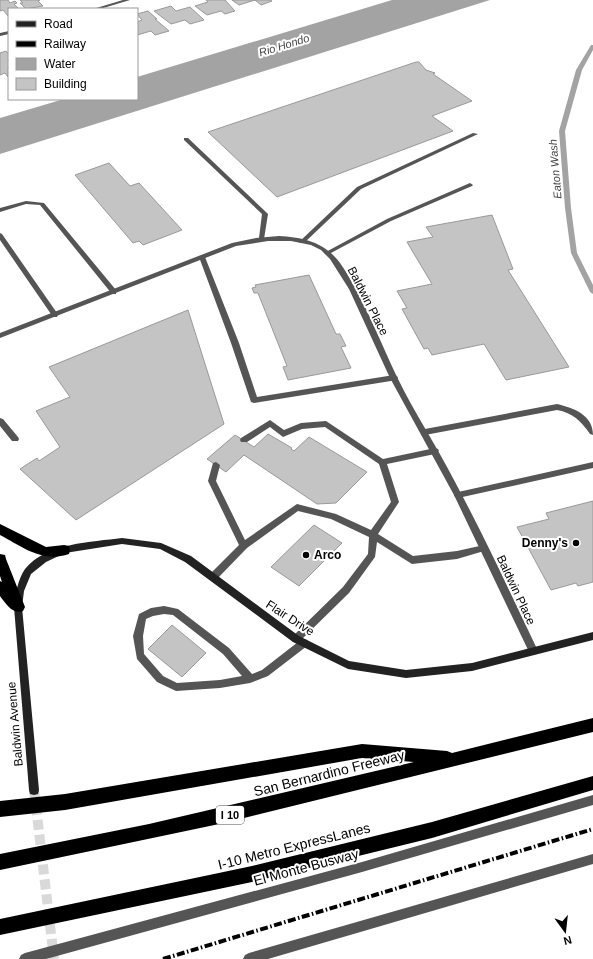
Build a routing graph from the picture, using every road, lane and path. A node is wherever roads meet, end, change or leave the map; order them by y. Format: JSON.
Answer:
{"nodes":[{"id":1,"x":128,"y":0,"type":"edge"},
{"id":2,"x":99,"y":8,"type":"edge"},
{"id":3,"x":475,"y":134,"type":"dead end"},
{"id":4,"x":186,"y":139,"type":"dead end"},
{"id":5,"x":470,"y":185,"type":"dead end"},
{"id":6,"x":0,"y":210,"type":"edge"},
{"id":7,"x":0,"y":235,"type":"edge"},
{"id":8,"x":262,"y":238,"type":"junction"},
{"id":9,"x":302,"y":242,"type":"junction"},
{"id":10,"x":327,"y":253,"type":"junction"},
{"id":11,"x":202,"y":257,"type":"junction"},
{"id":12,"x":114,"y":292,"type":"junction"},
{"id":13,"x":55,"y":315,"type":"junction"},
{"id":14,"x":0,"y":336,"type":"edge"},
{"id":15,"x":394,"y":378,"type":"junction"},
{"id":16,"x":0,"y":421,"type":"edge"},
{"id":17,"x":425,"y":432,"type":"junction"},
{"id":18,"x":593,"y":432,"type":"edge"},
{"id":19,"x":15,"y":439,"type":"dead end"},
{"id":20,"x":244,"y":440,"type":"dead end"},
{"id":21,"x":435,"y":452,"type":"junction"},
{"id":22,"x":382,"y":462,"type":"junction"},
{"id":23,"x":216,"y":465,"type":"dead end"},
{"id":24,"x":593,"y":465,"type":"edge"},
{"id":25,"x":458,"y":495,"type":"junction"},
{"id":26,"x":0,"y":530,"type":"edge"},
{"id":27,"x":374,"y":535,"type":"junction"},
{"id":28,"x":244,"y":546,"type":"junction"},
{"id":29,"x":484,"y":548,"type":"junction"},
{"id":30,"x":64,"y":550,"type":"junction"},
{"id":31,"x":0,"y":559,"type":"edge"},
{"id":32,"x":213,"y":577,"type":"junction"},
{"id":33,"x":0,"y":587,"type":"edge"},
{"id":34,"x":18,"y":607,"type":"junction"},
{"id":35,"x":593,"y":636,"type":"edge"},
{"id":36,"x":300,"y":641,"type":"junction"},
{"id":37,"x":533,"y":651,"type":"junction"},
{"id":38,"x":250,"y":679,"type":"junction"},
{"id":39,"x":593,"y":724,"type":"edge"},
{"id":40,"x":458,"y":759,"type":"junction"},
{"id":41,"x":593,"y":783,"type":"edge"},
{"id":42,"x":34,"y":790,"type":"tunnel mouth"},
{"id":43,"x":593,"y":800,"type":"edge"},
{"id":44,"x":0,"y":809,"type":"edge"},
{"id":45,"x":593,"y":859,"type":"edge"},
{"id":46,"x":0,"y":862,"type":"edge"},
{"id":47,"x":0,"y":926,"type":"edge"},
{"id":48,"x":25,"y":959,"type":"edge"},
{"id":49,"x":249,"y":959,"type":"edge"}],
"edges":[{"from":1,"to":2,"type":"street"},
{"from":3,"to":9,"type":"street"},
{"from":4,"to":8,"type":"street"},
{"from":5,"to":10,"type":"street"},
{"from":6,"to":12,"type":"street"},
{"from":7,"to":13,"type":"street"},
{"from":8,"to":9,"type":"street","name":"Baldwin Place"},
{"from":8,"to":11,"type":"street","name":"Baldwin Place"},
{"from":9,"to":10,"type":"street","name":"Baldwin Place"},
{"from":10,"to":15,"type":"street","name":"Baldwin Place"},
{"from":11,"to":12,"type":"street","name":"Baldwin Place"},
{"from":11,"to":15,"type":"street"},
{"from":12,"to":13,"type":"street","name":"Baldwin Place"},
{"from":13,"to":14,"type":"street","name":"Baldwin Place"},
{"from":15,"to":17,"type":"street","name":"Baldwin Place"},
{"from":16,"to":19,"type":"street"},
{"from":17,"to":18,"type":"street"},
{"from":17,"to":21,"type":"street","name":"Baldwin Place"},
{"from":20,"to":22,"type":"street"},
{"from":21,"to":22,"type":"street"},
{"from":21,"to":25,"type":"street","name":"Baldwin Place"},
{"from":22,"to":27,"type":"street"},
{"from":23,"to":28,"type":"street"},
{"from":24,"to":25,"type":"street"},
{"from":25,"to":29,"type":"street","name":"Baldwin Place"},
{"from":26,"to":30,"type":"highway"},
{"from":27,"to":28,"type":"street"},
{"from":27,"to":29,"type":"street"},
{"from":27,"to":36,"type":"street"},
{"from":28,"to":32,"type":"street"},
{"from":29,"to":37,"type":"street","name":"Baldwin Place"},
{"from":30,"to":32,"type":"street","name":"Flair Drive"},
{"from":30,"to":34,"type":"street","name":"Flair Drive"},
{"from":31,"to":34,"type":"highway"},
{"from":32,"to":36,"type":"street","name":"Flair Drive"},
{"from":33,"to":34,"type":"highway"},
{"from":34,"to":42,"type":"street","name":"Baldwin Avenue"},
{"from":35,"to":37,"type":"street","name":"Flair Drive"},
{"from":36,"to":37,"type":"street","name":"Flair Drive"},
{"from":36,"to":38,"type":"street"},
{"from":38,"to":38,"type":"street"},
{"from":39,"to":40,"type":"highway","name":"San Bernardino Freeway","number":"I 10"},
{"from":40,"to":44,"type":"highway"},
{"from":40,"to":46,"type":"highway","name":"San Bernardino Freeway","number":"I 10"},
{"from":41,"to":47,"type":"highway","name":"I-10 Metro ExpressLanes"},
{"from":43,"to":48,"type":"street","name":"El Monte Busway"},
{"from":45,"to":49,"type":"street"}]}
